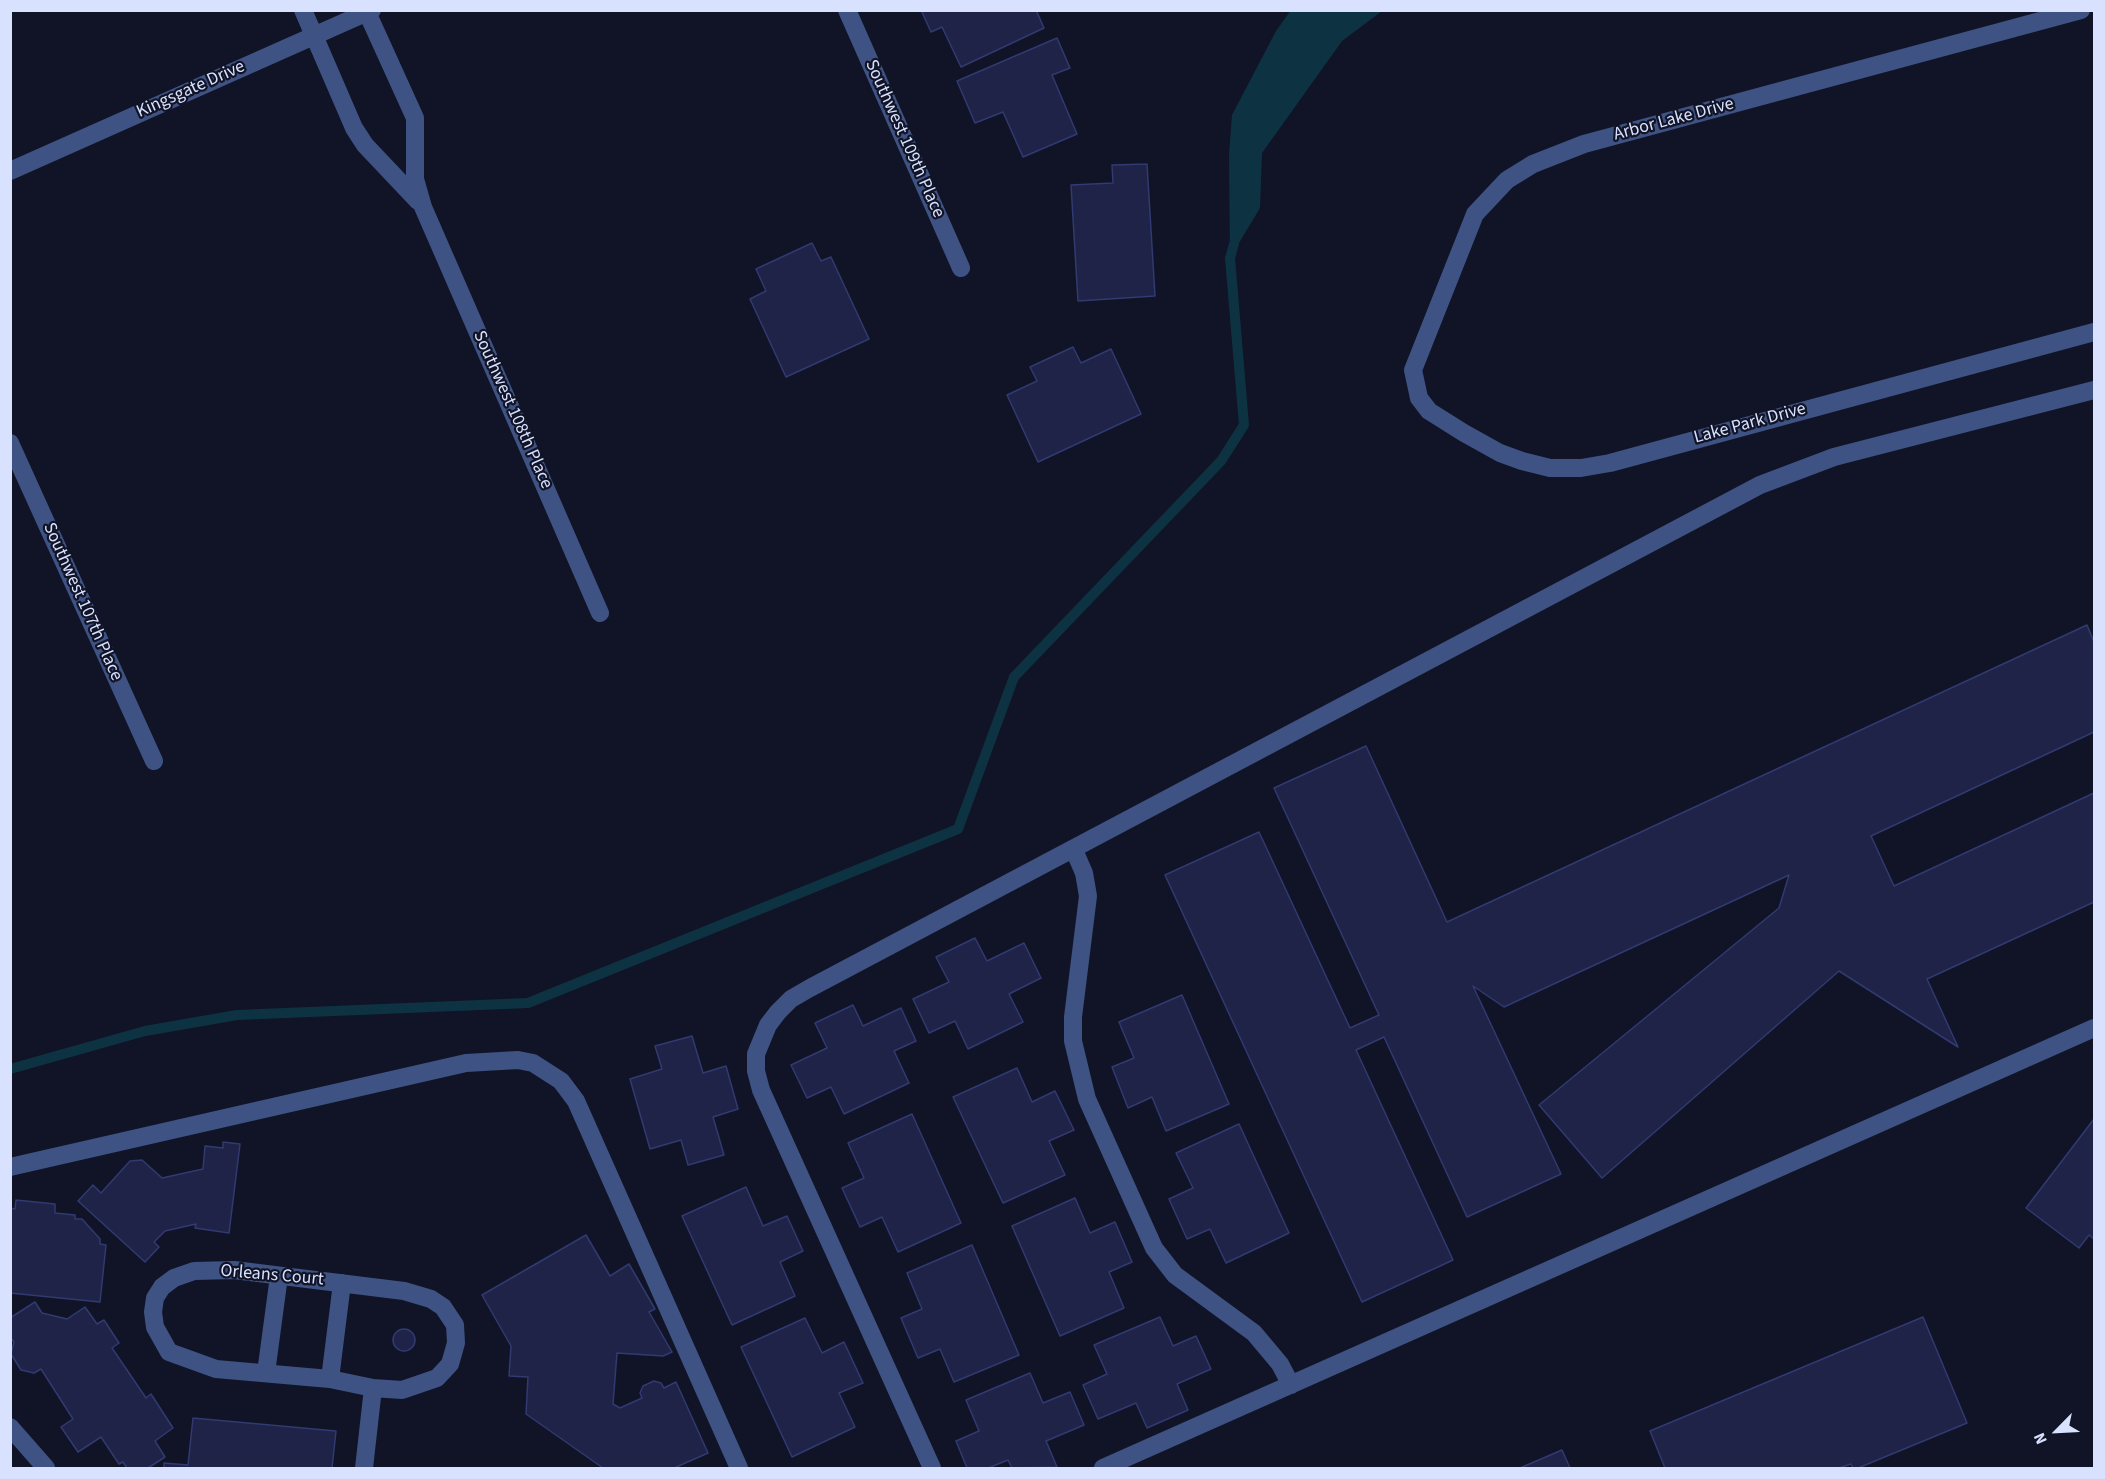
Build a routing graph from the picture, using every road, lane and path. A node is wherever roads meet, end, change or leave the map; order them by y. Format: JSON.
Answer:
{"nodes":[{"id":1,"x":303,"y":10,"type":"edge"},
{"id":2,"x":847,"y":10,"type":"edge"},
{"id":3,"x":2081,"y":10,"type":"edge"},
{"id":4,"x":369,"y":11,"type":"edge"},
{"id":5,"x":314,"y":37,"type":"junction"},
{"id":6,"x":10,"y":171,"type":"edge"},
{"id":7,"x":423,"y":207,"type":"junction"},
{"id":8,"x":961,"y":267,"type":"dead end"},
{"id":9,"x":2094,"y":332,"type":"edge"},
{"id":10,"x":2094,"y":390,"type":"edge"},
{"id":11,"x":1419,"y":398,"type":"joint"},
{"id":12,"x":10,"y":443,"type":"edge"},
{"id":13,"x":600,"y":613,"type":"dead end"},
{"id":14,"x":154,"y":761,"type":"dead end"},
{"id":15,"x":1074,"y":850,"type":"junction"},
{"id":16,"x":2094,"y":1028,"type":"edge"},
{"id":17,"x":10,"y":1167,"type":"edge"},
{"id":18,"x":279,"y":1276,"type":"junction"},
{"id":19,"x":342,"y":1283,"type":"junction"},
{"id":20,"x":266,"y":1373,"type":"junction"},
{"id":21,"x":330,"y":1379,"type":"junction"},
{"id":22,"x":1290,"y":1385,"type":"junction"},
{"id":23,"x":373,"y":1388,"type":"junction"},
{"id":24,"x":10,"y":1427,"type":"edge"},
{"id":25,"x":46,"y":1468,"type":"edge"},
{"id":26,"x":364,"y":1468,"type":"edge"},
{"id":27,"x":739,"y":1468,"type":"edge"},
{"id":28,"x":932,"y":1468,"type":"edge"},
{"id":29,"x":1103,"y":1468,"type":"edge"}],
"edges":[{"from":1,"to":5,"type":"street","name":"Southwest 108th Place"},
{"from":2,"to":8,"type":"street","name":"Southwest 109th Place"},
{"from":3,"to":11,"type":"street","name":"Arbor Lake Drive"},
{"from":4,"to":5,"type":"street","name":"Kingsgate Drive"},
{"from":4,"to":7,"type":"street","name":"Southwest 108th Place"},
{"from":5,"to":6,"type":"street","name":"Kingsgate Drive"},
{"from":5,"to":7,"type":"street","name":"Southwest 108th Place"},
{"from":7,"to":13,"type":"street","name":"Southwest 108th Place"},
{"from":9,"to":11,"type":"street","name":"Lake Park Drive"},
{"from":10,"to":15,"type":"street"},
{"from":12,"to":14,"type":"street","name":"Southwest 107th Place"},
{"from":15,"to":22,"type":"street"},
{"from":15,"to":28,"type":"street"},
{"from":16,"to":22,"type":"street"},
{"from":17,"to":27,"type":"street"},
{"from":18,"to":19,"type":"street","name":"Orleans Court"},
{"from":18,"to":20,"type":"street"},
{"from":18,"to":20,"type":"street","name":"Orleans Court"},
{"from":19,"to":21,"type":"street"},
{"from":19,"to":23,"type":"street","name":"Orleans Court"},
{"from":20,"to":21,"type":"street","name":"Orleans Court"},
{"from":21,"to":23,"type":"street","name":"Orleans Court"},
{"from":22,"to":29,"type":"street"},
{"from":23,"to":26,"type":"street"},
{"from":24,"to":25,"type":"street"}]}
